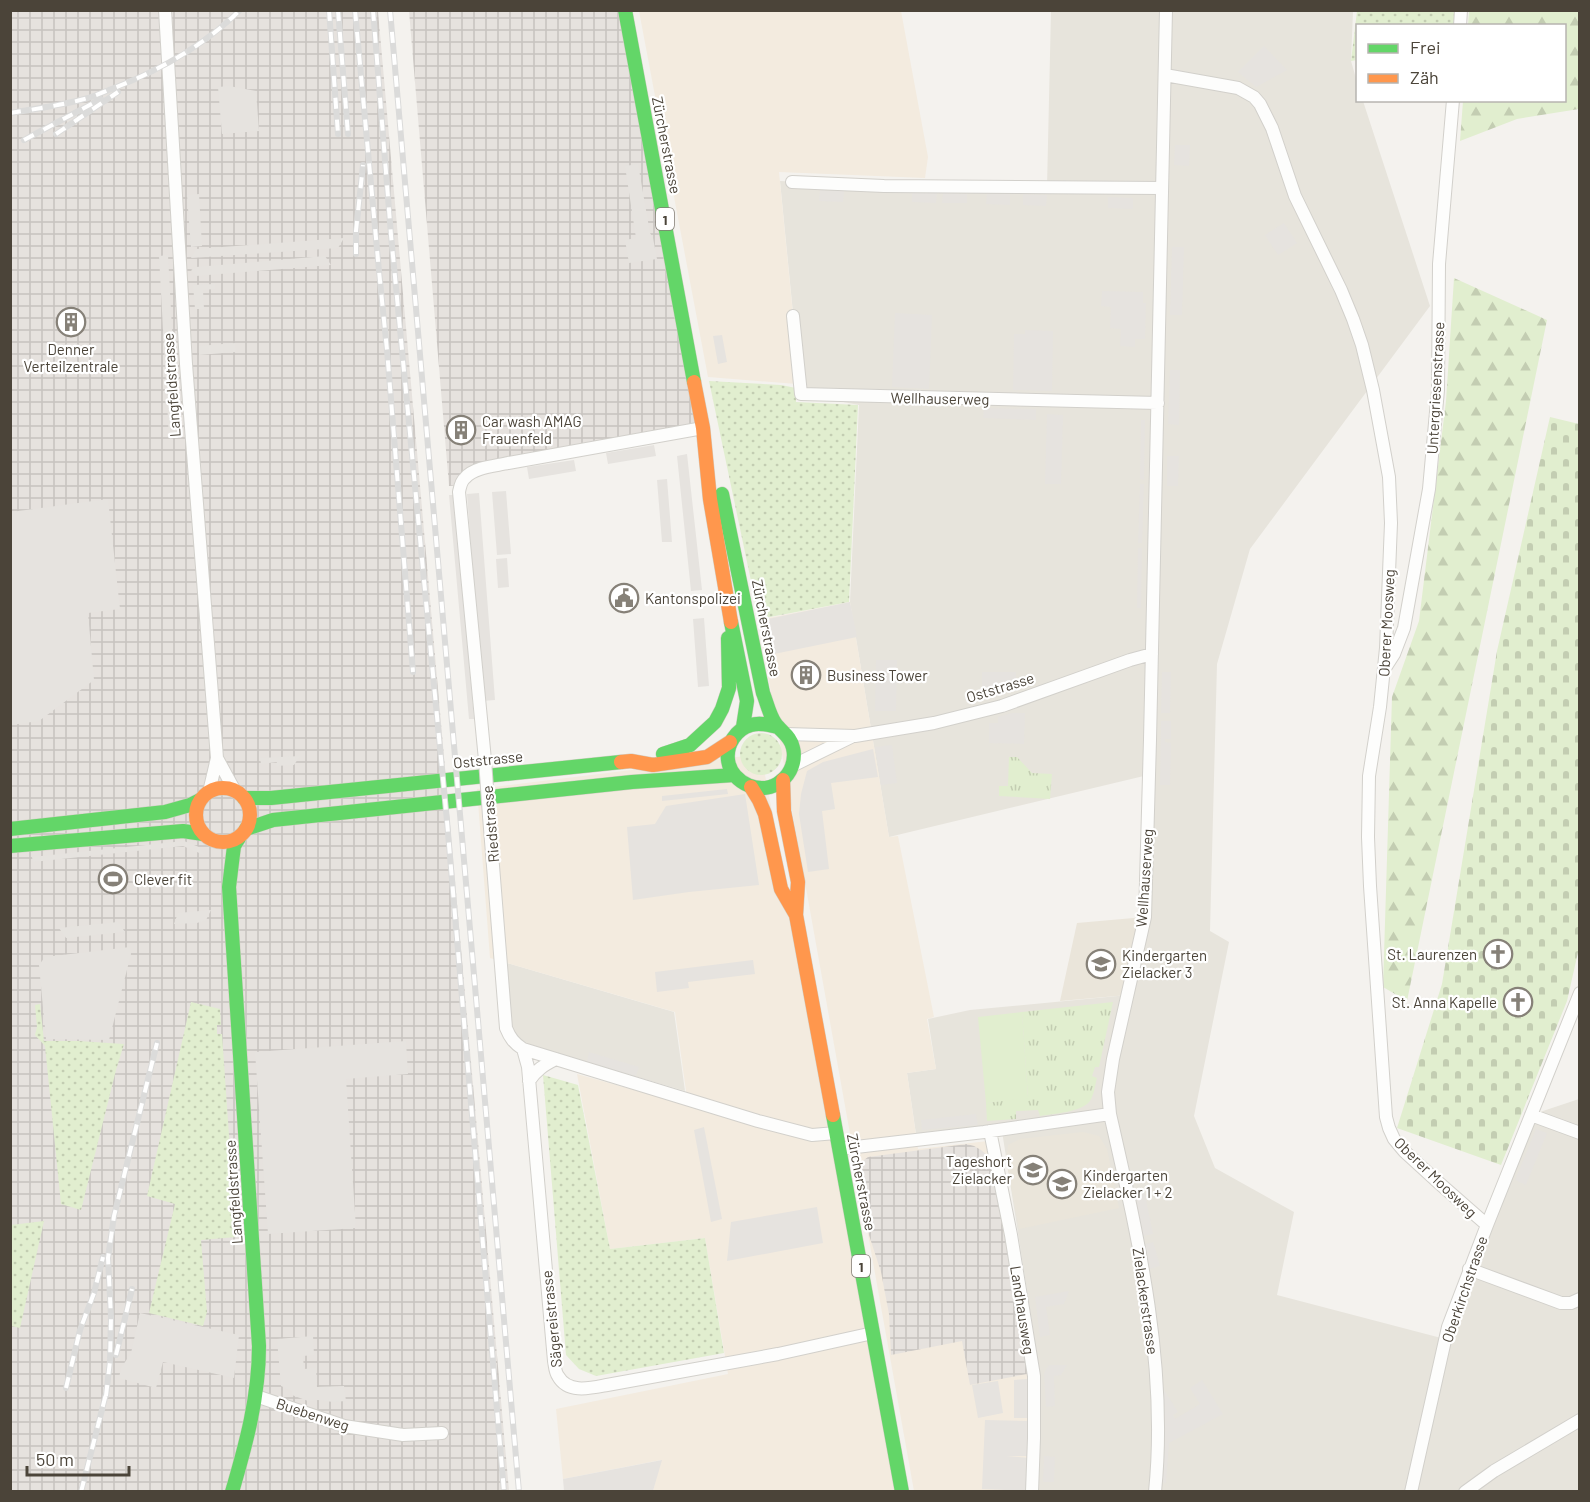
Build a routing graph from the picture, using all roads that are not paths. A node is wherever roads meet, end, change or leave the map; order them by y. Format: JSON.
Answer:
{"nodes":[{"id":1,"x":165,"y":10,"type":"edge"},
{"id":2,"x":625,"y":10,"type":"edge"},
{"id":3,"x":1166,"y":10,"type":"edge"},
{"id":4,"x":1164,"y":75,"type":"junction"},
{"id":5,"x":1453,"y":102,"type":"edge"},
{"id":6,"x":792,"y":182,"type":"dead end"},
{"id":7,"x":1162,"y":188,"type":"junction"},
{"id":8,"x":794,"y":316,"type":"dead end"},
{"id":9,"x":1158,"y":403,"type":"junction"},
{"id":10,"x":703,"y":428,"type":"junction"},
{"id":11,"x":726,"y":594,"type":"junction"},
{"id":12,"x":1152,"y":654,"type":"junction"},
{"id":13,"x":1385,"y":669,"type":"junction"},
{"id":14,"x":743,"y":728,"type":"junction"},
{"id":15,"x":782,"y":730,"type":"junction"},
{"id":16,"x":855,"y":735,"type":"junction"},
{"id":17,"x":730,"y":742,"type":"junction"},
{"id":18,"x":217,"y":758,"type":"junction"},
{"id":19,"x":631,"y":761,"type":"junction"},
{"id":20,"x":792,"y":766,"type":"junction"},
{"id":21,"x":734,"y":775,"type":"junction"},
{"id":22,"x":783,"y":780,"type":"junction"},
{"id":23,"x":751,"y":787,"type":"junction"},
{"id":24,"x":240,"y":795,"type":"junction"},
{"id":25,"x":205,"y":796,"type":"junction"},
{"id":26,"x":10,"y":829,"type":"edge"},
{"id":27,"x":243,"y":833,"type":"junction"},
{"id":28,"x":207,"y":837,"type":"junction"},
{"id":29,"x":10,"y":846,"type":"edge"},
{"id":30,"x":229,"y":887,"type":"junction"},
{"id":31,"x":796,"y":915,"type":"junction"},
{"id":32,"x":1580,"y":993,"type":"edge"},
{"id":33,"x":523,"y":1049,"type":"junction"},
{"id":34,"x":556,"y":1059,"type":"junction"},
{"id":35,"x":529,"y":1081,"type":"junction"},
{"id":36,"x":1110,"y":1114,"type":"junction"},
{"id":37,"x":1531,"y":1115,"type":"junction"},
{"id":38,"x":990,"y":1131,"type":"junction"},
{"id":39,"x":1580,"y":1132,"type":"edge"},
{"id":40,"x":836,"y":1134,"type":"junction"},
{"id":41,"x":839,"y":1149,"type":"junction"},
{"id":42,"x":1487,"y":1225,"type":"junction"},
{"id":43,"x":1469,"y":1269,"type":"junction"},
{"id":44,"x":1580,"y":1299,"type":"edge"},
{"id":45,"x":873,"y":1333,"type":"junction"},
{"id":46,"x":256,"y":1396,"type":"junction"},
{"id":47,"x":1580,"y":1420,"type":"edge"},
{"id":48,"x":442,"y":1433,"type":"dead end"},
{"id":49,"x":232,"y":1491,"type":"edge"},
{"id":50,"x":902,"y":1491,"type":"edge"},
{"id":51,"x":1032,"y":1491,"type":"edge"},
{"id":52,"x":1155,"y":1491,"type":"edge"},
{"id":53,"x":1411,"y":1491,"type":"edge"},
{"id":54,"x":1465,"y":1491,"type":"edge"}],
"edges":[{"from":1,"to":18,"type":"street","name":"Langfeldstrasse"},
{"from":2,"to":10,"type":"main road","name":"Zürcherstrasse","number":"1"},
{"from":3,"to":4,"type":"street","name":"Wellhauserweg"},
{"from":4,"to":7,"type":"street","name":"Wellhauserweg"},
{"from":4,"to":13,"type":"street","name":"Oberer Moosweg"},
{"from":5,"to":13,"type":"street","name":"Untergriesenstrasse"},
{"from":6,"to":7,"type":"street"},
{"from":7,"to":9,"type":"street","name":"Wellhauserweg"},
{"from":8,"to":9,"type":"street","name":"Wellhauserweg"},
{"from":9,"to":12,"type":"street","name":"Wellhauserweg"},
{"from":10,"to":11,"type":"main road","name":"Zürcherstrasse","number":"1"},
{"from":10,"to":15,"type":"main road","name":"Zürcherstrasse","number":"1"},
{"from":10,"to":33,"type":"street","name":"Riedstrasse","bridge":true},
{"from":11,"to":14,"type":"main road","name":"Zürcherstrasse","number":"1"},
{"from":11,"to":19,"type":"main road"},
{"from":12,"to":16,"type":"street","name":"Oststrasse"},
{"from":12,"to":36,"type":"street","name":"Wellhauserweg"},
{"from":13,"to":42,"type":"street","name":"Oberer Moosweg"},
{"from":14,"to":15,"type":"main road"},
{"from":14,"to":17,"type":"main road"},
{"from":15,"to":16,"type":"street","name":"Oststrasse"},
{"from":15,"to":20,"type":"main road"},
{"from":16,"to":20,"type":"street","name":"Oststrasse"},
{"from":17,"to":19,"type":"main road","name":"Oststrasse"},
{"from":17,"to":21,"type":"main road"},
{"from":18,"to":24,"type":"street","name":"Langfeldstrasse"},
{"from":18,"to":25,"type":"street","name":"Langfeldstrasse"},
{"from":19,"to":24,"type":"main road","name":"Oststrasse"},
{"from":20,"to":22,"type":"main road"},
{"from":21,"to":23,"type":"main road"},
{"from":21,"to":27,"type":"main road"},
{"from":22,"to":23,"type":"main road"},
{"from":22,"to":31,"type":"main road","name":"Zürcherstrasse","number":"1"},
{"from":23,"to":31,"type":"main road","name":"Zürcherstrasse","number":"1"},
{"from":24,"to":25,"type":"main road"},
{"from":24,"to":27,"type":"main road"},
{"from":25,"to":26,"type":"main road"},
{"from":25,"to":28,"type":"main road"},
{"from":27,"to":28,"type":"main road"},
{"from":27,"to":30,"type":"main road","name":"Langfeldstrasse"},
{"from":28,"to":29,"type":"main road"},
{"from":28,"to":30,"type":"main road","name":"Langfeldstrasse"},
{"from":30,"to":46,"type":"main road","name":"Langfeldstrasse"},
{"from":31,"to":40,"type":"main road","name":"Zürcherstrasse","number":"1"},
{"from":32,"to":37,"type":"street","name":"Oberkirchstrasse"},
{"from":33,"to":34,"type":"street"},
{"from":33,"to":35,"type":"street","name":"Sägereistrasse"},
{"from":34,"to":35,"type":"street"},
{"from":34,"to":40,"type":"street"},
{"from":35,"to":45,"type":"street","name":"Sägereistrasse"},
{"from":36,"to":38,"type":"street"},
{"from":36,"to":52,"type":"street","name":"Zielackerstrasse"},
{"from":37,"to":39,"type":"street"},
{"from":37,"to":42,"type":"street","name":"Oberkirchstrasse"},
{"from":38,"to":41,"type":"street"},
{"from":38,"to":51,"type":"street","name":"Landhausweg"},
{"from":40,"to":41,"type":"main road","name":"Zürcherstrasse","number":"1"},
{"from":41,"to":45,"type":"main road","name":"Zürcherstrasse","number":"1"},
{"from":42,"to":43,"type":"street","name":"Oberkirchstrasse"},
{"from":43,"to":44,"type":"street"},
{"from":43,"to":53,"type":"street","name":"Oberkirchstrasse"},
{"from":45,"to":50,"type":"main road","name":"Zürcherstrasse","number":"1"},
{"from":46,"to":48,"type":"street","name":"Buebenweg"},
{"from":46,"to":49,"type":"main road","name":"Langfeldstrasse"},
{"from":47,"to":54,"type":"street"}]}
